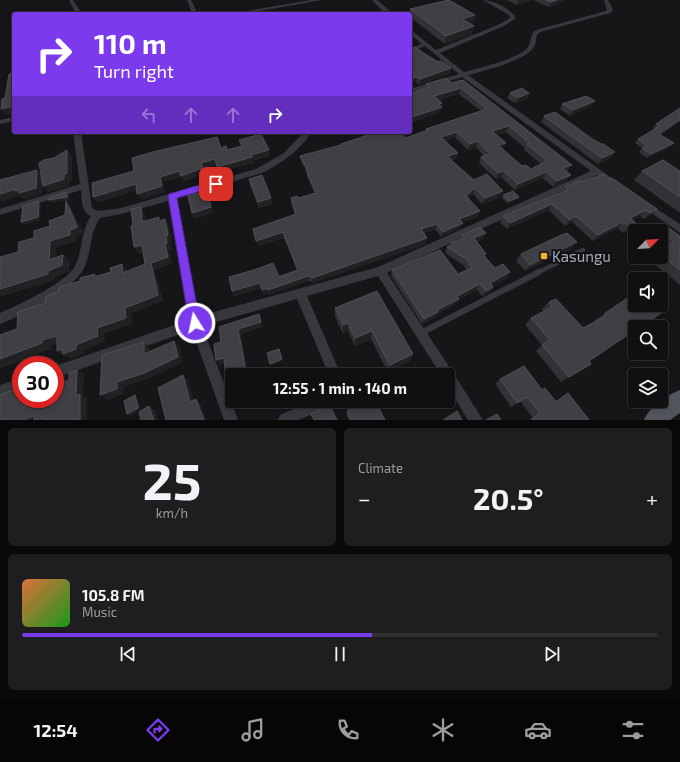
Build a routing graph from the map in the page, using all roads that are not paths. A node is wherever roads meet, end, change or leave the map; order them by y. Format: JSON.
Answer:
{"nodes":[{"id":1,"x":71,"y":0,"type":"edge"},
{"id":2,"x":189,"y":0,"type":"edge"},
{"id":3,"x":320,"y":0,"type":"edge"},
{"id":4,"x":374,"y":0,"type":"edge"},
{"id":5,"x":485,"y":0,"type":"edge"},
{"id":6,"x":606,"y":0,"type":"edge"},
{"id":7,"x":79,"y":12,"type":"edge"},
{"id":8,"x":194,"y":12,"type":"edge"},
{"id":9,"x":251,"y":12,"type":"edge"},
{"id":10,"x":388,"y":12,"type":"edge"},
{"id":11,"x":412,"y":33,"type":"edge"},
{"id":12,"x":427,"y":44,"type":"junction"},
{"id":13,"x":412,"y":49,"type":"edge"},
{"id":14,"x":436,"y":52,"type":"junction"},
{"id":15,"x":463,"y":74,"type":"junction"},
{"id":16,"x":412,"y":90,"type":"edge"},
{"id":17,"x":12,"y":119,"type":"edge"},
{"id":18,"x":0,"y":122,"type":"edge"},
{"id":19,"x":77,"y":134,"type":"edge"},
{"id":20,"x":306,"y":134,"type":"edge"},
{"id":21,"x":598,"y":171,"type":"junction"},
{"id":22,"x":85,"y":186,"type":"junction"},
{"id":23,"x":624,"y":189,"type":"edge"},
{"id":24,"x":172,"y":196,"type":"junction"},
{"id":25,"x":637,"y":198,"type":"edge"},
{"id":26,"x":0,"y":212,"type":"edge"},
{"id":27,"x":97,"y":215,"type":"junction"},
{"id":28,"x":680,"y":229,"type":"edge"},
{"id":29,"x":583,"y":250,"type":"dead end"},
{"id":30,"x":380,"y":271,"type":"junction"},
{"id":31,"x":300,"y":293,"type":"junction"},
{"id":32,"x":0,"y":319,"type":"edge"},
{"id":33,"x":195,"y":323,"type":"junction"},
{"id":34,"x":421,"y":334,"type":"junction"},
{"id":35,"x":332,"y":368,"type":"edge"},
{"id":36,"x":443,"y":368,"type":"edge"},
{"id":37,"x":64,"y":369,"type":"edge"},
{"id":38,"x":455,"y":386,"type":"edge"},
{"id":39,"x":12,"y":387,"type":"edge"},
{"id":40,"x":0,"y":391,"type":"edge"},
{"id":41,"x":680,"y":400,"type":"edge"},
{"id":42,"x":310,"y":408,"type":"edge"},
{"id":43,"x":231,"y":420,"type":"edge"},
{"id":44,"x":285,"y":420,"type":"edge"},
{"id":45,"x":476,"y":420,"type":"edge"},
{"id":46,"x":654,"y":420,"type":"edge"}],
"edges":[{"from":1,"to":7,"type":"street"},
{"from":2,"to":8,"type":"street"},
{"from":3,"to":9,"type":"street"},
{"from":4,"to":10,"type":"street"},
{"from":5,"to":14,"type":"street"},
{"from":6,"to":15,"type":"street"},
{"from":11,"to":12,"type":"street"},
{"from":12,"to":13,"type":"street"},
{"from":12,"to":14,"type":"street"},
{"from":14,"to":15,"type":"street"},
{"from":15,"to":16,"type":"street"},
{"from":15,"to":21,"type":"street"},
{"from":17,"to":18,"type":"street"},
{"from":19,"to":22,"type":"street"},
{"from":20,"to":24,"type":"street"},
{"from":21,"to":23,"type":"street"},
{"from":21,"to":30,"type":"street"},
{"from":22,"to":26,"type":"street"},
{"from":22,"to":27,"type":"street"},
{"from":24,"to":27,"type":"street"},
{"from":24,"to":33,"type":"street"},
{"from":25,"to":28,"type":"street"},
{"from":27,"to":32,"type":"street"},
{"from":29,"to":34,"type":"lane"},
{"from":30,"to":31,"type":"street"},
{"from":30,"to":34,"type":"street"},
{"from":31,"to":33,"type":"street"},
{"from":31,"to":35,"type":"street"},
{"from":33,"to":37,"type":"street"},
{"from":33,"to":43,"type":"street"},
{"from":34,"to":36,"type":"street"},
{"from":38,"to":45,"type":"street"},
{"from":39,"to":40,"type":"street"},
{"from":41,"to":46,"type":"main road"},
{"from":42,"to":44,"type":"street"}]}
